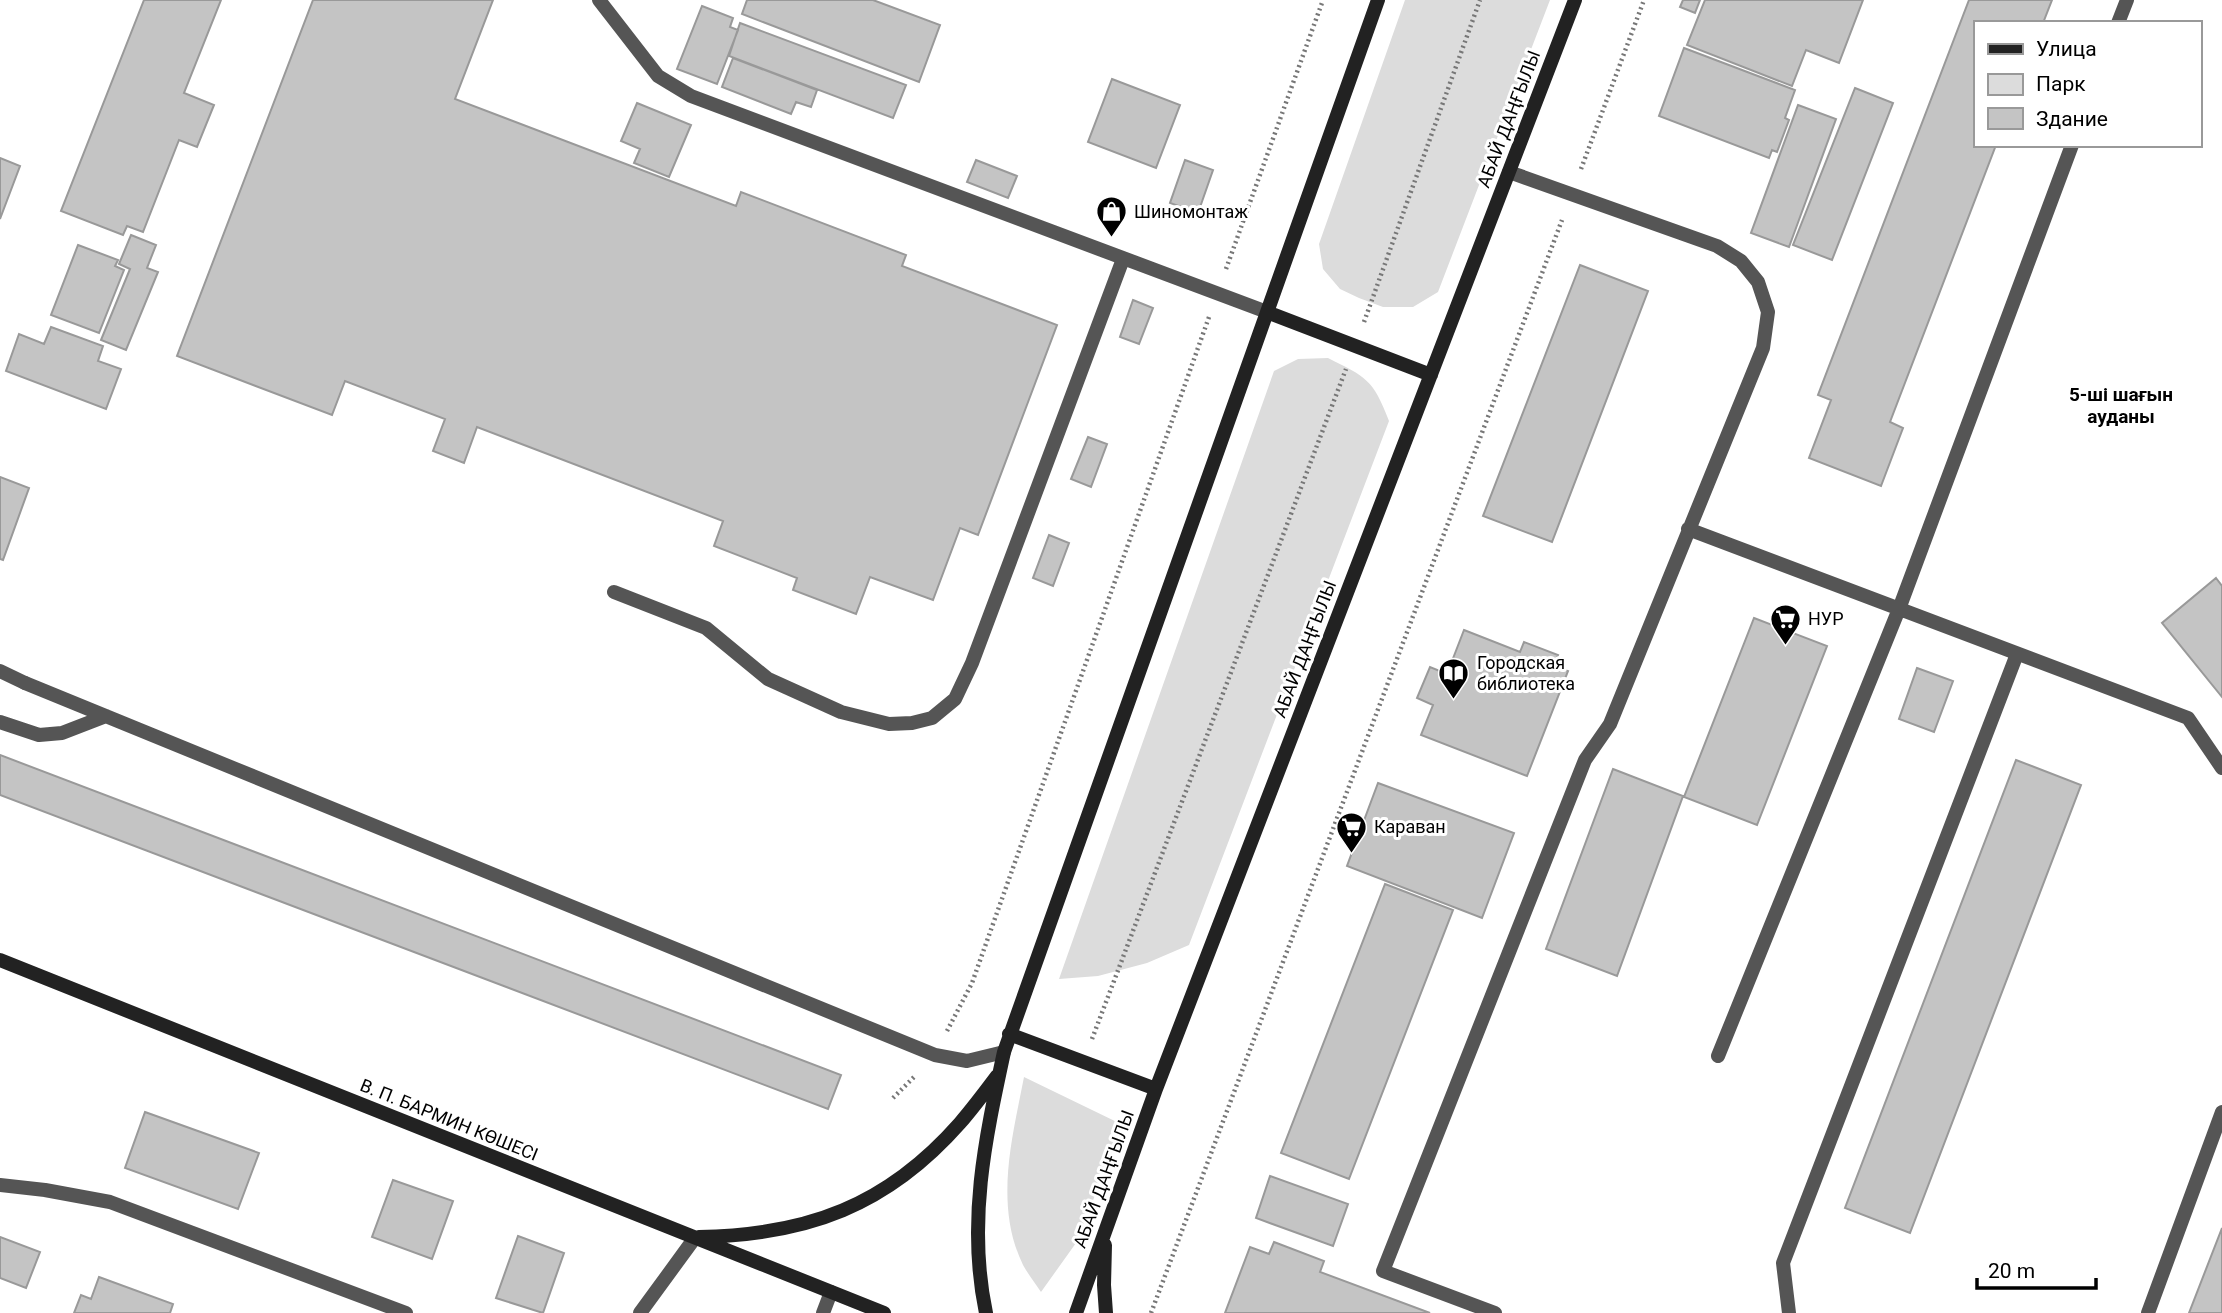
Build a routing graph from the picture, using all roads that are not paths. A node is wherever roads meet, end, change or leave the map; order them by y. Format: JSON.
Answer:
{"nodes":[{"id":1,"x":599,"y":0,"type":"edge"},
{"id":2,"x":1378,"y":0,"type":"edge"},
{"id":3,"x":1575,"y":0,"type":"edge"},
{"id":4,"x":2127,"y":0,"type":"edge"},
{"id":5,"x":2119,"y":21,"type":"edge"},
{"id":6,"x":2072,"y":147,"type":"edge"},
{"id":7,"x":1509,"y":172,"type":"junction"},
{"id":8,"x":1124,"y":258,"type":"junction"},
{"id":9,"x":1267,"y":312,"type":"junction"},
{"id":10,"x":1431,"y":375,"type":"junction"},
{"id":11,"x":1688,"y":529,"type":"junction"},
{"id":12,"x":614,"y":592,"type":"dead end"},
{"id":13,"x":1899,"y":609,"type":"junction"},
{"id":14,"x":2017,"y":654,"type":"junction"},
{"id":15,"x":0,"y":670,"type":"edge"},
{"id":16,"x":106,"y":716,"type":"junction"},
{"id":17,"x":0,"y":722,"type":"edge"},
{"id":18,"x":2222,"y":768,"type":"edge"},
{"id":19,"x":0,"y":960,"type":"edge"},
{"id":20,"x":1009,"y":1034,"type":"junction"},
{"id":21,"x":1004,"y":1052,"type":"junction"},
{"id":22,"x":1718,"y":1056,"type":"dead end"},
{"id":23,"x":1000,"y":1072,"type":"junction"},
{"id":24,"x":1156,"y":1089,"type":"junction"},
{"id":25,"x":2222,"y":1112,"type":"edge"},
{"id":26,"x":0,"y":1185,"type":"edge"},
{"id":27,"x":1106,"y":1230,"type":"junction"},
{"id":28,"x":692,"y":1238,"type":"junction"},
{"id":29,"x":831,"y":1292,"type":"junction"},
{"id":30,"x":406,"y":1313,"type":"edge"},
{"id":31,"x":640,"y":1313,"type":"edge"},
{"id":32,"x":822,"y":1313,"type":"edge"},
{"id":33,"x":884,"y":1313,"type":"edge"},
{"id":34,"x":986,"y":1313,"type":"edge"},
{"id":35,"x":1076,"y":1313,"type":"edge"},
{"id":36,"x":1106,"y":1313,"type":"edge"},
{"id":37,"x":1494,"y":1313,"type":"edge"},
{"id":38,"x":1789,"y":1313,"type":"edge"},
{"id":39,"x":2148,"y":1313,"type":"edge"}],
"edges":[{"from":1,"to":8,"type":"street"},
{"from":2,"to":9,"type":"main road"},
{"from":3,"to":7,"type":"main road","name":"АБАЙ ДАҢҒЫЛЫ"},
{"from":4,"to":5,"type":"street"},
{"from":6,"to":13,"type":"street"},
{"from":7,"to":10,"type":"main road","name":"АБАЙ ДАҢҒЫЛЫ"},
{"from":7,"to":11,"type":"street"},
{"from":8,"to":9,"type":"street"},
{"from":8,"to":12,"type":"street"},
{"from":9,"to":10,"type":"main road"},
{"from":9,"to":20,"type":"main road"},
{"from":10,"to":24,"type":"main road","name":"АБАЙ ДАҢҒЫЛЫ"},
{"from":11,"to":13,"type":"street"},
{"from":11,"to":37,"type":"street"},
{"from":13,"to":14,"type":"street"},
{"from":13,"to":22,"type":"street"},
{"from":14,"to":18,"type":"street"},
{"from":14,"to":38,"type":"street"},
{"from":15,"to":16,"type":"street"},
{"from":16,"to":17,"type":"street"},
{"from":16,"to":21,"type":"street"},
{"from":19,"to":28,"type":"main road","name":"В. П. БАРМИН КӨШЕСІ"},
{"from":20,"to":21,"type":"main road"},
{"from":20,"to":24,"type":"main road"},
{"from":21,"to":23,"type":"main road"},
{"from":23,"to":28,"type":"main road"},
{"from":23,"to":34,"type":"main road"},
{"from":24,"to":27,"type":"main road","name":"АБАЙ ДАҢҒЫЛЫ"},
{"from":25,"to":39,"type":"street"},
{"from":26,"to":30,"type":"street"},
{"from":27,"to":35,"type":"main road","name":"АБАЙ ДАҢҒЫЛЫ"},
{"from":27,"to":36,"type":"main road"},
{"from":28,"to":29,"type":"main road","name":"В. П. БАРМИН КӨШЕСІ"},
{"from":28,"to":31,"type":"street"},
{"from":29,"to":32,"type":"street"},
{"from":29,"to":33,"type":"main road","name":"В. П. БАРМИН КӨШЕСІ"}]}
